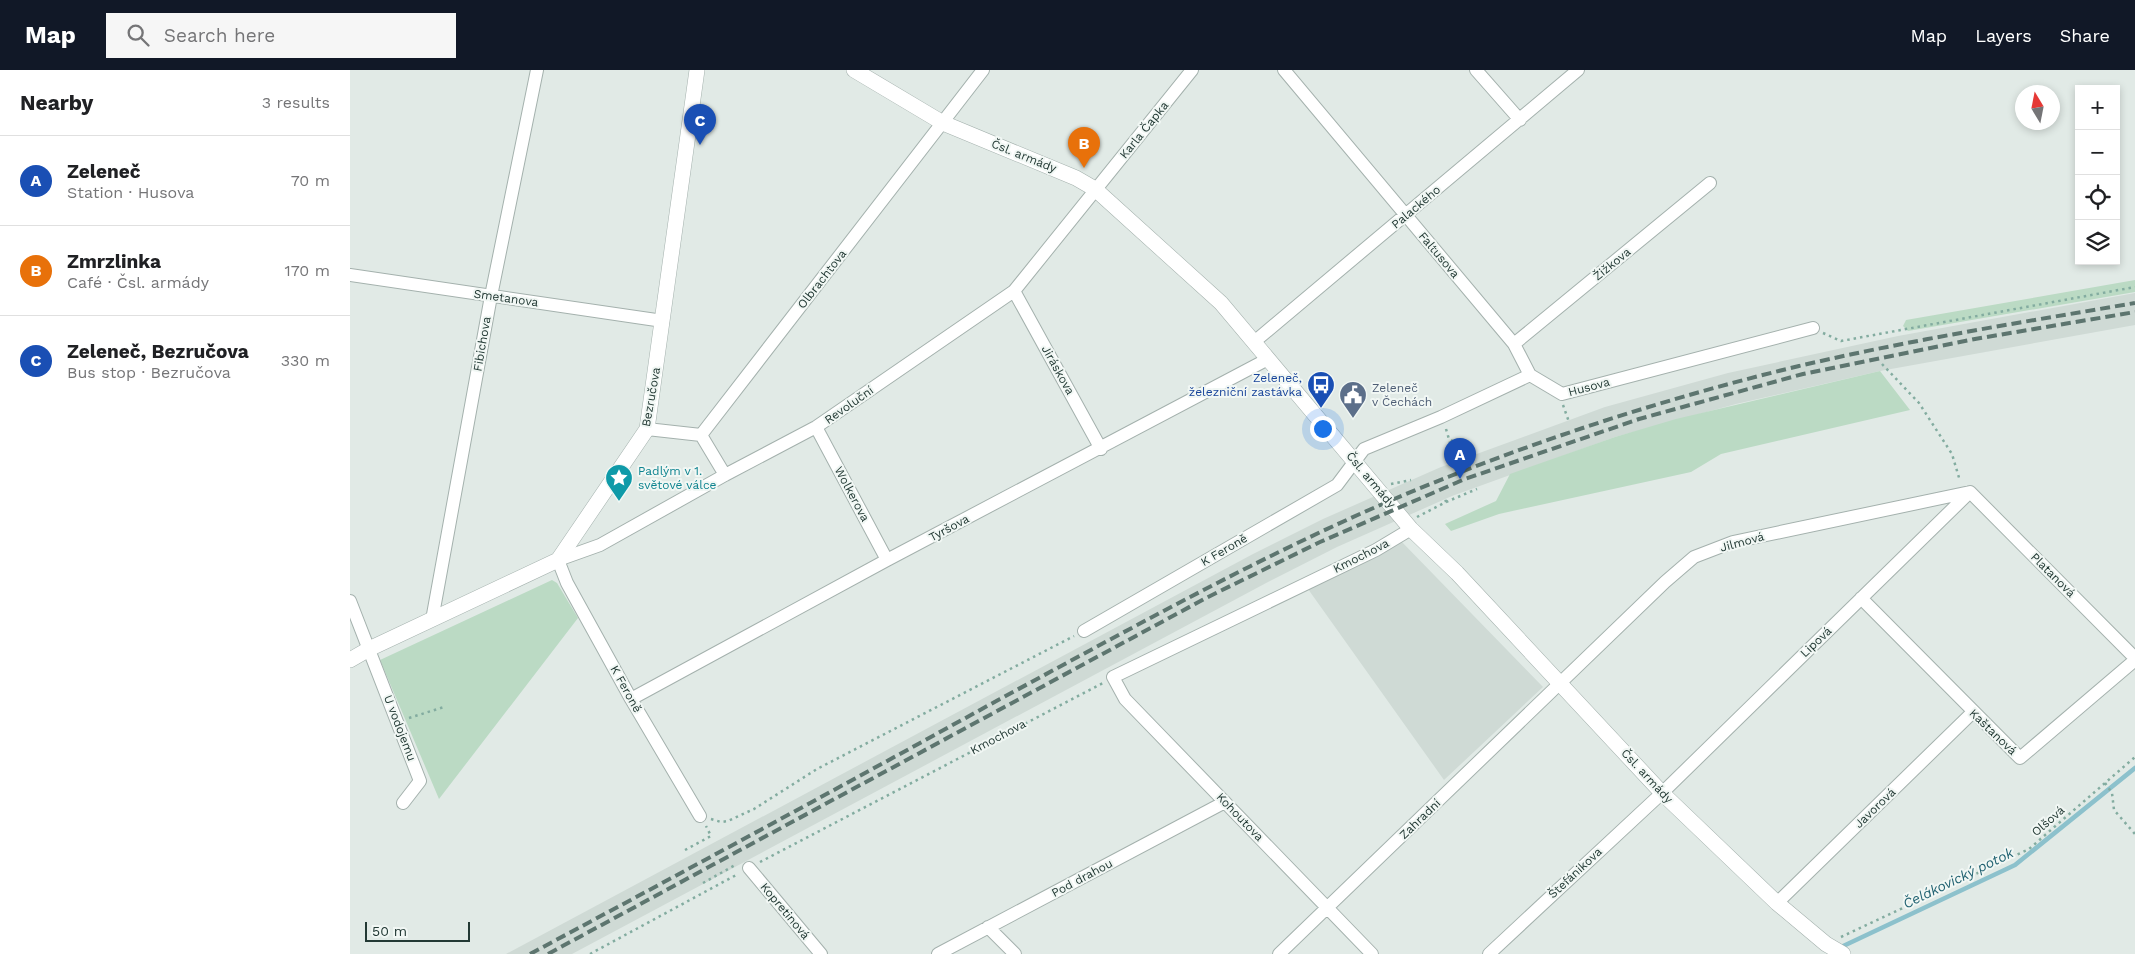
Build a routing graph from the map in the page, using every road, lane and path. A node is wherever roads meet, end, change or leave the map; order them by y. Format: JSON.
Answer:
{"nodes":[{"id":1,"x":538,"y":70,"type":"edge"},
{"id":2,"x":697,"y":70,"type":"edge"},
{"id":3,"x":854,"y":70,"type":"edge"},
{"id":4,"x":983,"y":70,"type":"edge"},
{"id":5,"x":1192,"y":70,"type":"edge"},
{"id":6,"x":1284,"y":70,"type":"edge"},
{"id":7,"x":1476,"y":70,"type":"edge"},
{"id":8,"x":1578,"y":70,"type":"edge"},
{"id":9,"x":1520,"y":120,"type":"junction"},
{"id":10,"x":943,"y":123,"type":"junction"},
{"id":11,"x":1710,"y":183,"type":"dead end"},
{"id":12,"x":1095,"y":189,"type":"junction"},
{"id":13,"x":1406,"y":215,"type":"junction"},
{"id":14,"x":350,"y":275,"type":"edge"},
{"id":15,"x":2135,"y":287,"type":"edge"},
{"id":16,"x":1014,"y":291,"type":"junction"},
{"id":17,"x":491,"y":296,"type":"junction"},
{"id":18,"x":663,"y":321,"type":"junction"},
{"id":19,"x":1813,"y":328,"type":"joint"},
{"id":20,"x":1254,"y":342,"type":"junction"},
{"id":21,"x":1514,"y":344,"type":"junction"},
{"id":22,"x":1268,"y":359,"type":"junction"},
{"id":23,"x":1882,"y":364,"type":"dead end"},
{"id":24,"x":1530,"y":375,"type":"junction"},
{"id":25,"x":1566,"y":414,"type":"dead end"},
{"id":26,"x":1441,"y":416,"type":"junction"},
{"id":27,"x":1569,"y":422,"type":"dead end"},
{"id":28,"x":816,"y":427,"type":"junction"},
{"id":29,"x":647,"y":429,"type":"junction"},
{"id":30,"x":701,"y":435,"type":"junction"},
{"id":31,"x":1451,"y":440,"type":"junction"},
{"id":32,"x":1101,"y":448,"type":"junction"},
{"id":33,"x":1462,"y":456,"type":"dead end"},
{"id":34,"x":1356,"y":462,"type":"junction"},
{"id":35,"x":1456,"y":463,"type":"dead end"},
{"id":36,"x":725,"y":475,"type":"junction"},
{"id":37,"x":1477,"y":489,"type":"dead end"},
{"id":38,"x":1967,"y":492,"type":"junction"},
{"id":39,"x":1411,"y":529,"type":"junction"},
{"id":40,"x":558,"y":560,"type":"junction"},
{"id":41,"x":887,"y":560,"type":"junction"},
{"id":42,"x":1861,"y":598,"type":"junction"},
{"id":43,"x":350,"y":601,"type":"edge"},
{"id":44,"x":432,"y":620,"type":"junction"},
{"id":45,"x":1084,"y":631,"type":"joint"},
{"id":46,"x":369,"y":649,"type":"junction"},
{"id":47,"x":2135,"y":659,"type":"edge"},
{"id":48,"x":350,"y":660,"type":"edge"},
{"id":49,"x":1113,"y":677,"type":"junction"},
{"id":50,"x":1561,"y":683,"type":"junction"},
{"id":51,"x":631,"y":699,"type":"junction"},
{"id":52,"x":444,"y":707,"type":"dead end"},
{"id":53,"x":1973,"y":712,"type":"junction"},
{"id":54,"x":397,"y":722,"type":"junction"},
{"id":55,"x":2135,"y":756,"type":"edge"},
{"id":56,"x":2105,"y":783,"type":"junction"},
{"id":57,"x":1662,"y":793,"type":"junction"},
{"id":58,"x":1225,"y":802,"type":"junction"},
{"id":59,"x":404,"y":803,"type":"dead end"},
{"id":60,"x":700,"y":816,"type":"joint"},
{"id":61,"x":2135,"y":834,"type":"edge"},
{"id":62,"x":711,"y":836,"type":"dead end"},
{"id":63,"x":685,"y":850,"type":"dead end"},
{"id":64,"x":749,"y":868,"type":"junction"},
{"id":65,"x":728,"y":869,"type":"dead end"},
{"id":66,"x":703,"y":883,"type":"dead end"},
{"id":67,"x":1777,"y":904,"type":"junction"},
{"id":68,"x":1328,"y":907,"type":"junction"},
{"id":69,"x":988,"y":927,"type":"junction"},
{"id":70,"x":1828,"y":944,"type":"junction"},
{"id":71,"x":590,"y":954,"type":"edge"},
{"id":72,"x":820,"y":954,"type":"edge"},
{"id":73,"x":938,"y":954,"type":"edge"},
{"id":74,"x":1015,"y":954,"type":"edge"},
{"id":75,"x":1278,"y":954,"type":"edge"},
{"id":76,"x":1372,"y":954,"type":"edge"},
{"id":77,"x":1489,"y":954,"type":"edge"},
{"id":78,"x":1843,"y":954,"type":"edge"}],
"edges":[{"from":1,"to":17,"type":"street","name":"Fibichova"},
{"from":2,"to":18,"type":"street","name":"Bezručova"},
{"from":3,"to":10,"type":"street","name":"Čsl. armády"},
{"from":4,"to":10,"type":"street","name":"Olbrachtova"},
{"from":5,"to":12,"type":"street","name":"Karla Čapka"},
{"from":6,"to":13,"type":"street","name":"Faltusova"},
{"from":7,"to":9,"type":"street"},
{"from":8,"to":9,"type":"street","name":"Palackého"},
{"from":9,"to":13,"type":"street","name":"Palackého"},
{"from":10,"to":12,"type":"street","name":"Čsl. armády"},
{"from":10,"to":30,"type":"street","name":"Olbrachtova"},
{"from":11,"to":21,"type":"street","name":"Žižkova"},
{"from":12,"to":16,"type":"street","name":"Revoluční"},
{"from":12,"to":20,"type":"street","name":"Čsl. armády"},
{"from":13,"to":20,"type":"street","name":"Palackého"},
{"from":13,"to":21,"type":"street","name":"Faltusova"},
{"from":14,"to":17,"type":"street","name":"Smetanova"},
{"from":15,"to":19,"type":"path"},
{"from":16,"to":28,"type":"street","name":"Revoluční"},
{"from":16,"to":32,"type":"street","name":"Jiráskova"},
{"from":17,"to":18,"type":"street","name":"Smetanova"},
{"from":17,"to":44,"type":"street","name":"Fibichova"},
{"from":18,"to":29,"type":"street","name":"Bezručova"},
{"from":19,"to":24,"type":"street","name":"Husova"},
{"from":20,"to":22,"type":"street","name":"Čsl. armády"},
{"from":21,"to":24,"type":"street","name":"Faltusova"},
{"from":22,"to":32,"type":"street","name":"Tyršova"},
{"from":22,"to":34,"type":"street","name":"Čsl. armády"},
{"from":23,"to":38,"type":"path"},
{"from":24,"to":26,"type":"street"},
{"from":25,"to":27,"type":"path"},
{"from":26,"to":31,"type":"path"},
{"from":26,"to":34,"type":"street"},
{"from":28,"to":36,"type":"street","name":"Revoluční"},
{"from":28,"to":41,"type":"street","name":"Wolkerova"},
{"from":29,"to":30,"type":"street"},
{"from":29,"to":40,"type":"street","name":"Bezručova"},
{"from":30,"to":36,"type":"street"},
{"from":31,"to":33,"type":"path"},
{"from":31,"to":35,"type":"path"},
{"from":32,"to":41,"type":"street","name":"Tyršova"},
{"from":34,"to":39,"type":"street","name":"Čsl. armády"},
{"from":34,"to":45,"type":"street","name":"K Feroně"},
{"from":36,"to":40,"type":"street","name":"Revoluční"},
{"from":37,"to":39,"type":"path"},
{"from":38,"to":42,"type":"street","name":"Lipová"},
{"from":38,"to":47,"type":"street","name":"Platanová"},
{"from":38,"to":50,"type":"street","name":"Jilmová"},
{"from":39,"to":49,"type":"street","name":"Kmochova"},
{"from":39,"to":50,"type":"street","name":"Čsl. armády"},
{"from":40,"to":44,"type":"street"},
{"from":40,"to":51,"type":"street","name":"K Feroně"},
{"from":41,"to":51,"type":"street","name":"Tyršova"},
{"from":42,"to":53,"type":"street","name":"Kaštanová"},
{"from":42,"to":57,"type":"street","name":"Lipová"},
{"from":43,"to":46,"type":"street","name":"U vodojemu"},
{"from":44,"to":46,"type":"street"},
{"from":45,"to":60,"type":"path"},
{"from":46,"to":48,"type":"street"},
{"from":46,"to":54,"type":"street","name":"U vodojemu"},
{"from":47,"to":53,"type":"street","name":"Kaštanová"},
{"from":49,"to":58,"type":"street","name":"Kohoutova"},
{"from":49,"to":64,"type":"path","name":"Kmochova"},
{"from":50,"to":57,"type":"street","name":"Čsl. armády"},
{"from":50,"to":68,"type":"street","name":"Zahradní"},
{"from":51,"to":60,"type":"street","name":"K Feroně"},
{"from":52,"to":54,"type":"path"},
{"from":53,"to":67,"type":"street","name":"Javorová"},
{"from":54,"to":59,"type":"street","name":"U vodojemu"},
{"from":55,"to":56,"type":"path","name":"Olšová"},
{"from":56,"to":61,"type":"path"},
{"from":56,"to":70,"type":"path","name":"Olšová"},
{"from":57,"to":67,"type":"street","name":"Čsl. armády"},
{"from":57,"to":77,"type":"street","name":"Štefánikova"},
{"from":58,"to":68,"type":"street","name":"Kohoutova"},
{"from":58,"to":69,"type":"street","name":"Pod drahou"},
{"from":62,"to":63,"type":"path"},
{"from":64,"to":71,"type":"path","name":"Kmochova"},
{"from":64,"to":72,"type":"street","name":"Kopretinová"},
{"from":65,"to":66,"type":"path"},
{"from":67,"to":70,"type":"street","name":"Čsl. armády"},
{"from":68,"to":75,"type":"street","name":"Zahradní"},
{"from":68,"to":76,"type":"street","name":"Kohoutova"},
{"from":69,"to":73,"type":"street","name":"Pod drahou"},
{"from":69,"to":74,"type":"street"},
{"from":70,"to":78,"type":"street","name":"Čsl. armády"}]}
